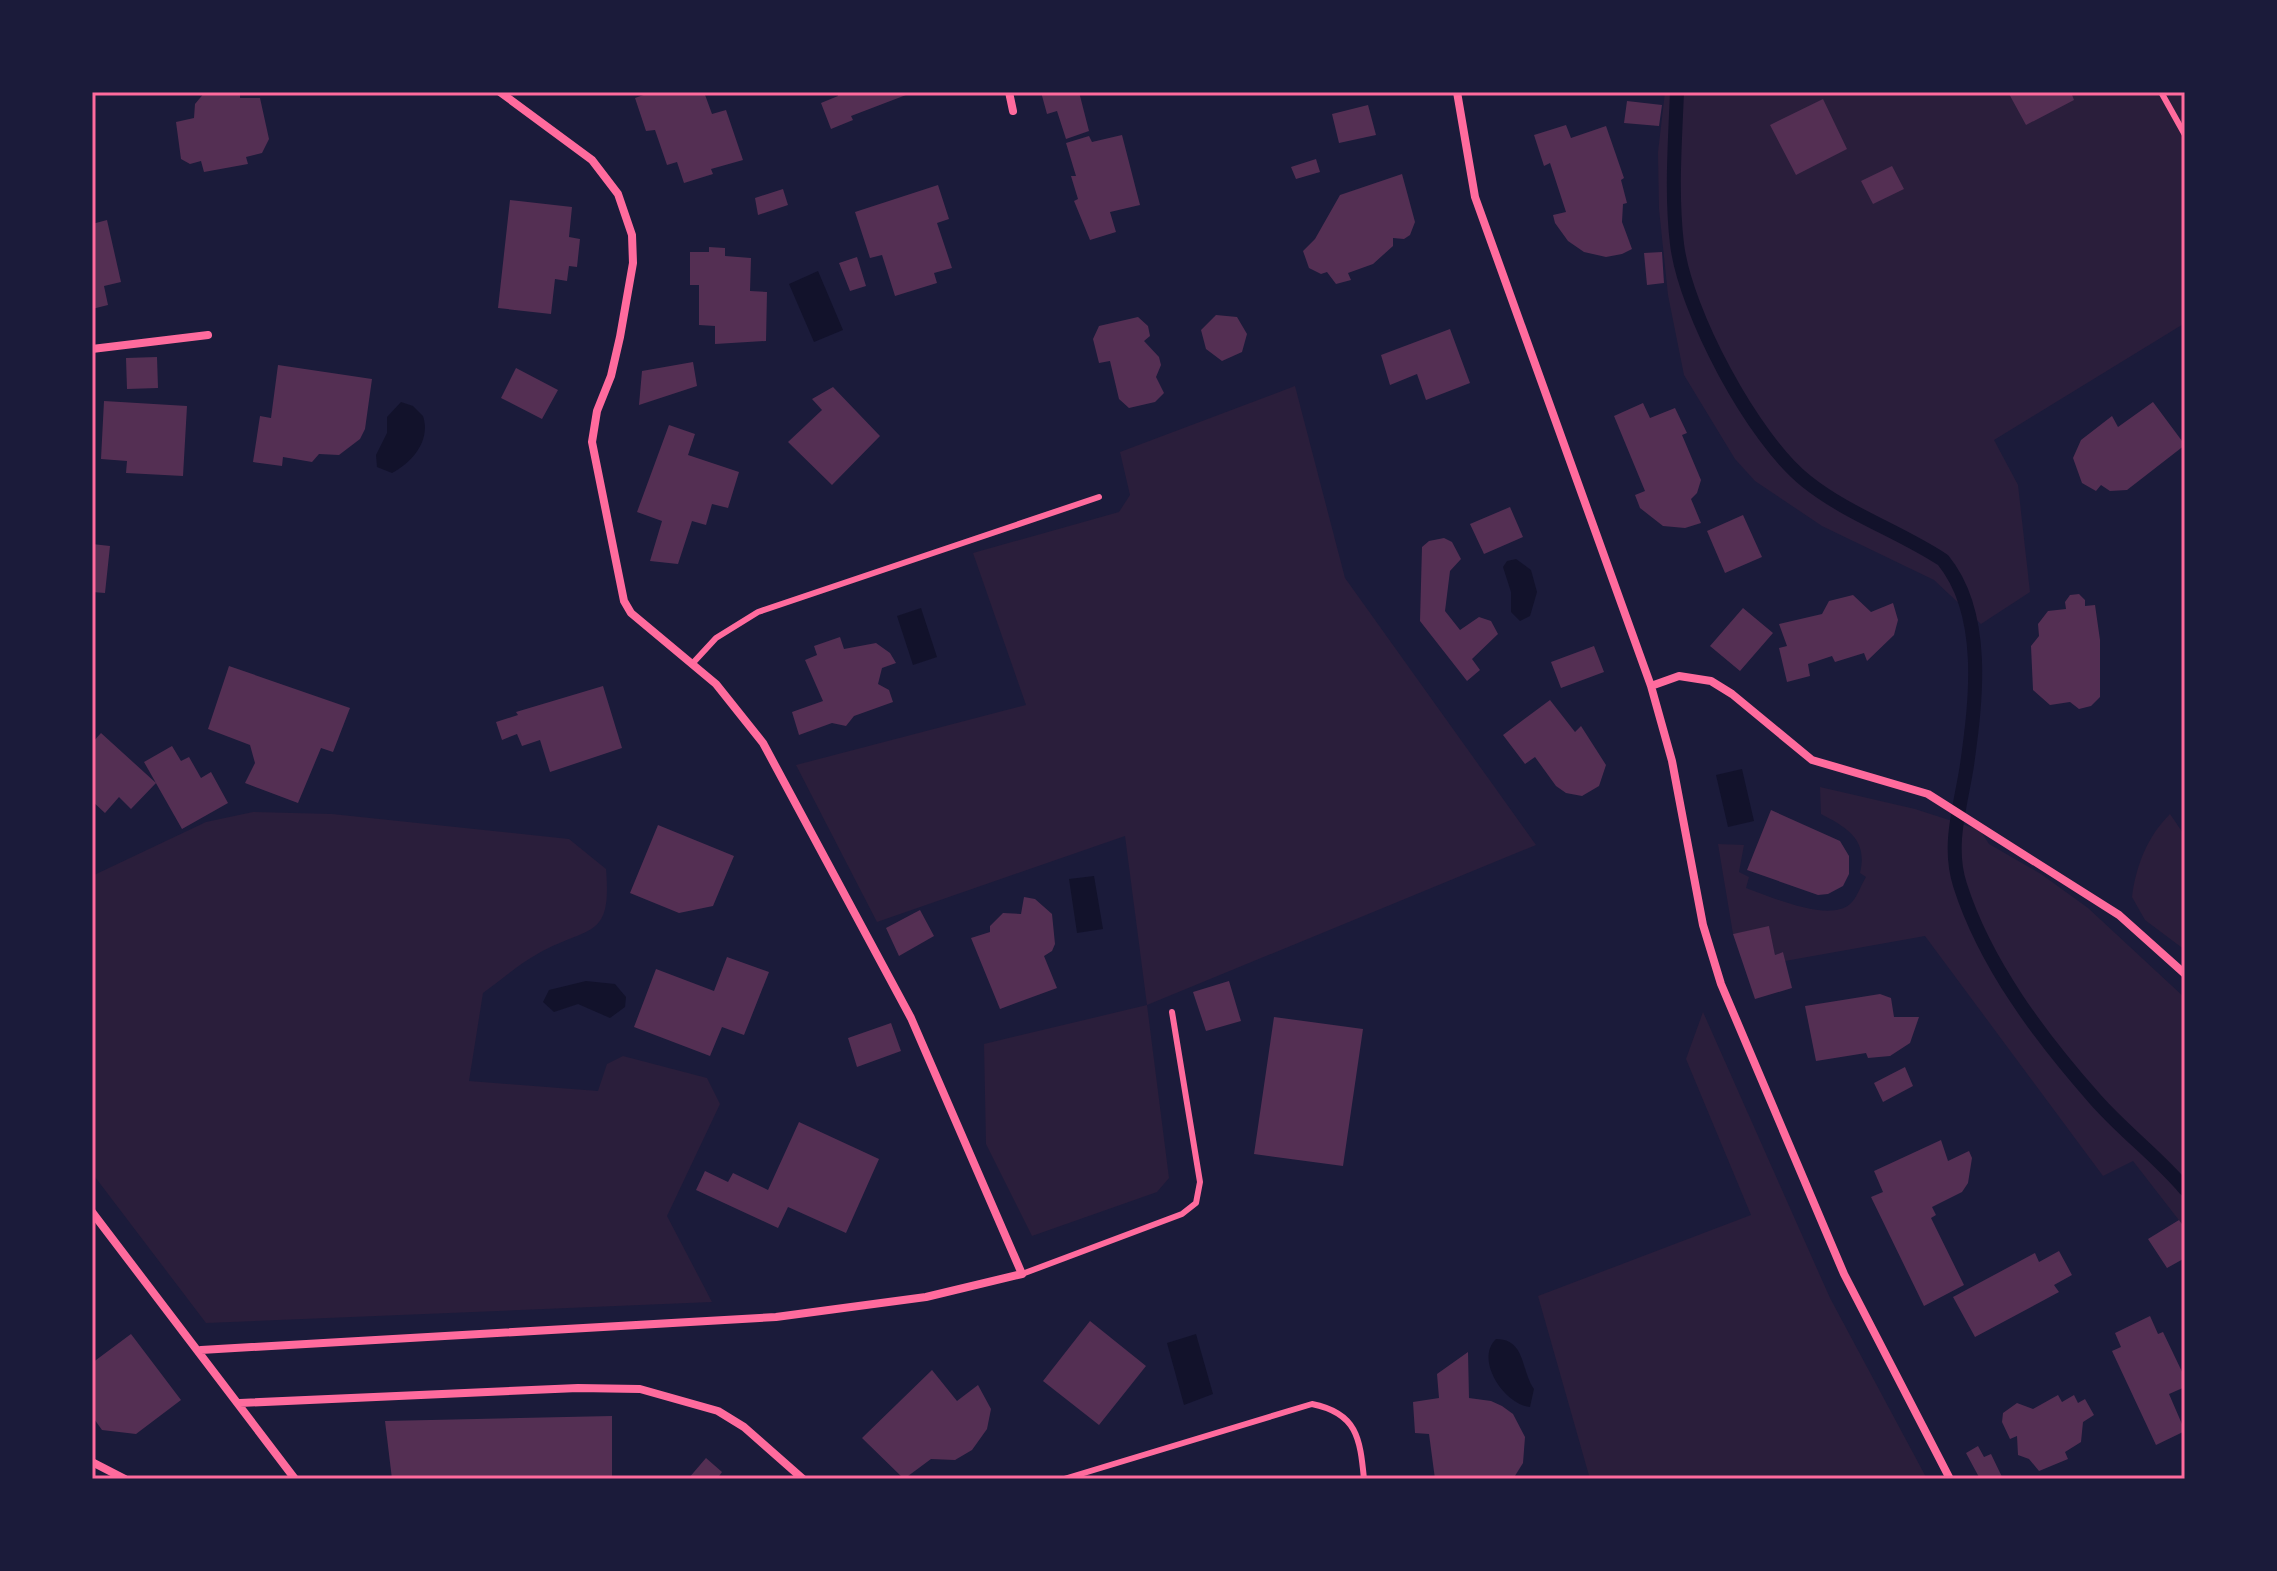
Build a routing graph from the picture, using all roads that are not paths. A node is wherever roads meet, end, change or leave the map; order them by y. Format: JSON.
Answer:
{"nodes":[{"id":1,"x":500,"y":92,"type":"edge"},
{"id":2,"x":1009,"y":92,"type":"edge"},
{"id":3,"x":1457,"y":92,"type":"edge"},
{"id":4,"x":2161,"y":92,"type":"edge"},
{"id":5,"x":1013,"y":111,"type":"dead end"},
{"id":6,"x":2185,"y":135,"type":"edge"},
{"id":7,"x":208,"y":335,"type":"dead end"},
{"id":8,"x":92,"y":349,"type":"edge"},
{"id":9,"x":1099,"y":497,"type":"dead end"},
{"id":10,"x":692,"y":664,"type":"junction"},
{"id":11,"x":1651,"y":686,"type":"junction"},
{"id":12,"x":2185,"y":974,"type":"edge"},
{"id":13,"x":1172,"y":1012,"type":"dead end"},
{"id":14,"x":92,"y":1212,"type":"edge"},
{"id":15,"x":1022,"y":1274,"type":"junction"},
{"id":16,"x":201,"y":1350,"type":"junction"},
{"id":17,"x":240,"y":1403,"type":"junction"},
{"id":18,"x":92,"y":1462,"type":"edge"},
{"id":19,"x":125,"y":1479,"type":"edge"},
{"id":20,"x":295,"y":1479,"type":"edge"},
{"id":21,"x":803,"y":1479,"type":"edge"},
{"id":22,"x":1064,"y":1479,"type":"edge"},
{"id":23,"x":1364,"y":1479,"type":"edge"},
{"id":24,"x":1950,"y":1479,"type":"edge"}],
"edges":[{"from":1,"to":10,"type":"street"},
{"from":2,"to":5,"type":"street"},
{"from":3,"to":11,"type":"street"},
{"from":4,"to":6,"type":"lane"},
{"from":7,"to":8,"type":"street"},
{"from":9,"to":10,"type":"lane"},
{"from":10,"to":15,"type":"street"},
{"from":11,"to":12,"type":"street"},
{"from":11,"to":24,"type":"street"},
{"from":13,"to":15,"type":"lane"},
{"from":14,"to":16,"type":"street"},
{"from":15,"to":16,"type":"street"},
{"from":16,"to":17,"type":"street"},
{"from":17,"to":20,"type":"street"},
{"from":17,"to":21,"type":"street"},
{"from":18,"to":19,"type":"street"},
{"from":22,"to":23,"type":"lane"}]}
